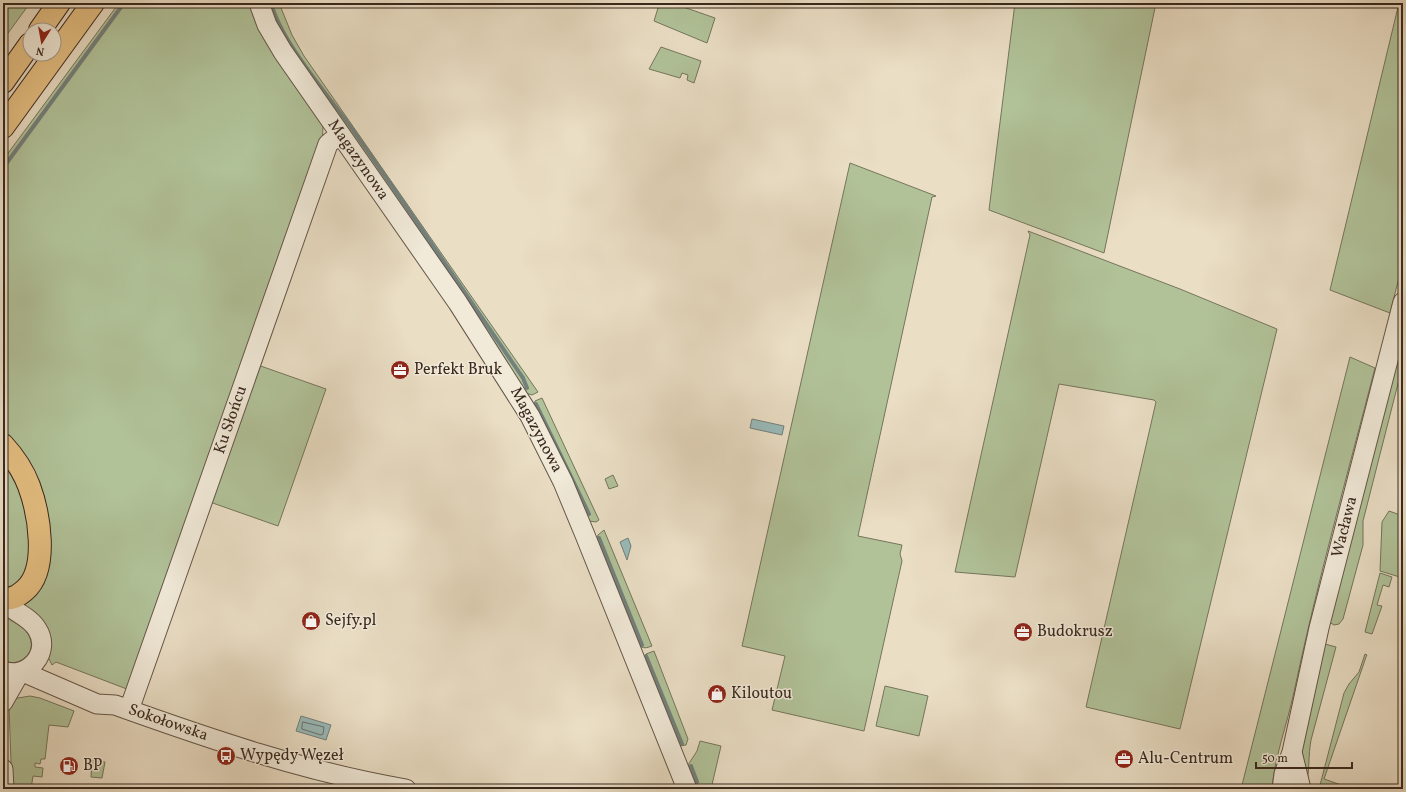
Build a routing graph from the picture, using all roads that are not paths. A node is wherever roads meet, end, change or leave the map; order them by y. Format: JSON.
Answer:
{"nodes":[{"id":1,"x":59,"y":3,"type":"edge"},
{"id":2,"x":93,"y":3,"type":"edge"},
{"id":3,"x":259,"y":3,"type":"edge"},
{"id":4,"x":46,"y":22,"type":"edge"},
{"id":5,"x":22,"y":55,"type":"edge"},
{"id":6,"x":3,"y":82,"type":"edge"},
{"id":7,"x":3,"y":127,"type":"edge"},
{"id":8,"x":340,"y":134,"type":"junction"},
{"id":9,"x":1403,"y":302,"type":"edge"},
{"id":10,"x":3,"y":444,"type":"edge"},
{"id":11,"x":3,"y":598,"type":"edge"},
{"id":12,"x":3,"y":602,"type":"edge"},
{"id":13,"x":38,"y":660,"type":"junction"},
{"id":14,"x":15,"y":672,"type":"edge"},
{"id":15,"x":3,"y":702,"type":"edge"},
{"id":16,"x":122,"y":708,"type":"junction"},
{"id":17,"x":1292,"y":752,"type":"junction"},
{"id":18,"x":3,"y":769,"type":"edge"},
{"id":19,"x":4,"y":789,"type":"edge"},
{"id":20,"x":406,"y":789,"type":"edge"},
{"id":21,"x":687,"y":789,"type":"edge"},
{"id":22,"x":1282,"y":789,"type":"edge"},
{"id":23,"x":1301,"y":789,"type":"edge"}],
"edges":[{"from":1,"to":4,"type":"highway"},
{"from":2,"to":7,"type":"highway"},
{"from":3,"to":8,"type":"street","name":"Magazynowa"},
{"from":5,"to":6,"type":"highway"},
{"from":8,"to":16,"type":"street","name":"Ku Słońcu"},
{"from":8,"to":21,"type":"street","name":"Magazynowa"},
{"from":9,"to":17,"type":"street","name":"Wacława"},
{"from":10,"to":11,"type":"highway"},
{"from":12,"to":13,"type":"street"},
{"from":13,"to":14,"type":"street"},
{"from":13,"to":16,"type":"street","name":"Sokołowska"},
{"from":14,"to":15,"type":"street"},
{"from":14,"to":16,"type":"street","name":"Sokołowska"},
{"from":16,"to":20,"type":"street","name":"Sokołowska"},
{"from":17,"to":22,"type":"street","name":"Wacława"},
{"from":17,"to":23,"type":"street","name":"Wacława"},
{"from":18,"to":19,"type":"street"}]}
